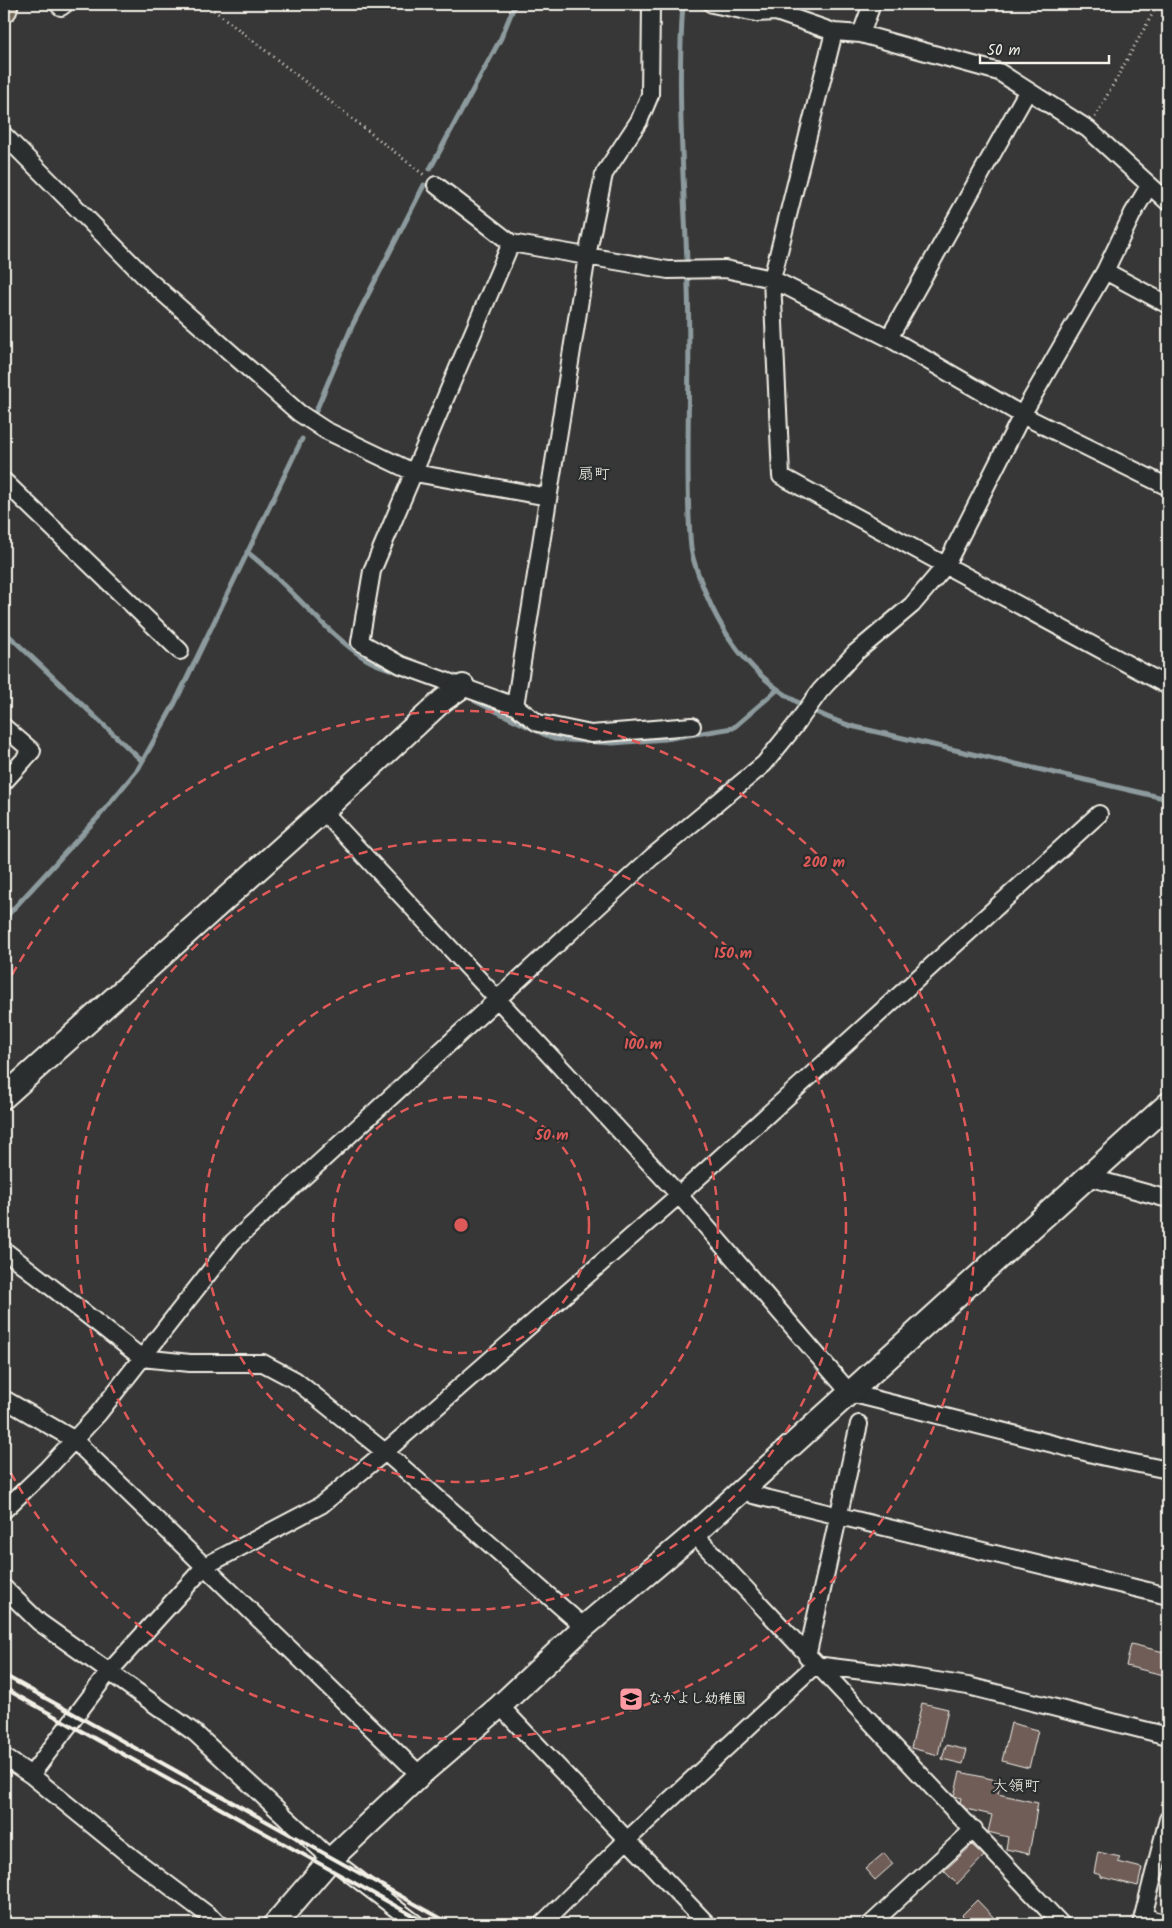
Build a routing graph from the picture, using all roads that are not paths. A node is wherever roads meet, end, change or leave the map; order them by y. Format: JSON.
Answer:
{"nodes":[{"id":1,"x":5,"y":4,"type":"edge"},
{"id":2,"x":58,"y":4,"type":"edge"},
{"id":3,"x":64,"y":4,"type":"edge"},
{"id":4,"x":651,"y":4,"type":"edge"},
{"id":5,"x":712,"y":4,"type":"edge"},
{"id":6,"x":872,"y":4,"type":"edge"},
{"id":7,"x":778,"y":8,"type":"edge"},
{"id":8,"x":4,"y":9,"type":"edge"},
{"id":9,"x":834,"y":32,"type":"junction"},
{"id":10,"x":861,"y":34,"type":"junction"},
{"id":11,"x":1027,"y":92,"type":"junction"},
{"id":12,"x":4,"y":135,"type":"edge"},
{"id":13,"x":436,"y":185,"type":"road end"},
{"id":14,"x":1149,"y":186,"type":"junction"},
{"id":15,"x":1168,"y":202,"type":"edge"},
{"id":16,"x":511,"y":243,"type":"junction"},
{"id":17,"x":587,"y":256,"type":"junction"},
{"id":18,"x":1105,"y":271,"type":"junction"},
{"id":19,"x":772,"y":279,"type":"junction"},
{"id":20,"x":1168,"y":305,"type":"edge"},
{"id":21,"x":889,"y":338,"type":"junction"},
{"id":22,"x":1022,"y":415,"type":"junction"},
{"id":23,"x":415,"y":474,"type":"junction"},
{"id":24,"x":4,"y":480,"type":"edge"},
{"id":25,"x":1168,"y":487,"type":"edge"},
{"id":26,"x":548,"y":497,"type":"junction"},
{"id":27,"x":946,"y":566,"type":"junction"},
{"id":28,"x":180,"y":651,"type":"dead end"},
{"id":29,"x":463,"y":686,"type":"junction"},
{"id":30,"x":1168,"y":686,"type":"edge"},
{"id":31,"x":515,"y":706,"type":"junction"},
{"id":32,"x":692,"y":726,"type":"dead end"},
{"id":33,"x":4,"y":727,"type":"edge"},
{"id":34,"x":4,"y":782,"type":"edge"},
{"id":35,"x":324,"y":811,"type":"junction"},
{"id":36,"x":1099,"y":814,"type":"dead end"},
{"id":37,"x":498,"y":998,"type":"junction"},
{"id":38,"x":4,"y":1098,"type":"edge"},
{"id":39,"x":1168,"y":1104,"type":"edge"},
{"id":40,"x":1088,"y":1178,"type":"junction"},
{"id":41,"x":679,"y":1195,"type":"junction"},
{"id":42,"x":1168,"y":1199,"type":"edge"},
{"id":43,"x":4,"y":1250,"type":"edge"},
{"id":44,"x":142,"y":1358,"type":"junction"},
{"id":45,"x":850,"y":1393,"type":"junction"},
{"id":46,"x":4,"y":1399,"type":"edge"},
{"id":47,"x":859,"y":1424,"type":"dead end"},
{"id":48,"x":73,"y":1439,"type":"junction"},
{"id":49,"x":385,"y":1452,"type":"junction"},
{"id":50,"x":1168,"y":1470,"type":"edge"},
{"id":51,"x":746,"y":1487,"type":"junction"},
{"id":52,"x":4,"y":1510,"type":"edge"},
{"id":53,"x":839,"y":1516,"type":"junction"},
{"id":54,"x":694,"y":1534,"type":"junction"},
{"id":55,"x":204,"y":1566,"type":"junction"},
{"id":56,"x":4,"y":1588,"type":"edge"},
{"id":57,"x":1168,"y":1596,"type":"edge"},
{"id":58,"x":584,"y":1627,"type":"junction"},
{"id":59,"x":811,"y":1661,"type":"junction"},
{"id":60,"x":108,"y":1672,"type":"junction"},
{"id":61,"x":500,"y":1706,"type":"junction"},
{"id":62,"x":1168,"y":1736,"type":"edge"},
{"id":63,"x":4,"y":1757,"type":"edge"},
{"id":64,"x":31,"y":1775,"type":"junction"},
{"id":65,"x":420,"y":1775,"type":"junction"},
{"id":66,"x":1168,"y":1819,"type":"edge"},
{"id":67,"x":974,"y":1829,"type":"junction"},
{"id":68,"x":627,"y":1840,"type":"junction"},
{"id":69,"x":330,"y":1859,"type":"junction"},
{"id":70,"x":1142,"y":1918,"type":"edge"},
{"id":71,"x":1168,"y":1918,"type":"edge"},
{"id":72,"x":220,"y":1924,"type":"edge"},
{"id":73,"x":275,"y":1924,"type":"edge"},
{"id":74,"x":416,"y":1924,"type":"edge"},
{"id":75,"x":542,"y":1924,"type":"edge"},
{"id":76,"x":707,"y":1924,"type":"edge"},
{"id":77,"x":871,"y":1924,"type":"edge"},
{"id":78,"x":1061,"y":1924,"type":"edge"}],
"edges":[{"from":1,"to":8,"type":"main road"},
{"from":2,"to":3,"type":"street"},
{"from":4,"to":17,"type":"street"},
{"from":5,"to":7,"type":"street"},
{"from":6,"to":10,"type":"street"},
{"from":7,"to":9,"type":"street"},
{"from":9,"to":10,"type":"street"},
{"from":9,"to":19,"type":"street"},
{"from":10,"to":11,"type":"street"},
{"from":11,"to":14,"type":"street"},
{"from":11,"to":21,"type":"street"},
{"from":12,"to":23,"type":"street"},
{"from":13,"to":16,"type":"street"},
{"from":14,"to":15,"type":"street"},
{"from":14,"to":18,"type":"street"},
{"from":16,"to":17,"type":"street"},
{"from":16,"to":23,"type":"street"},
{"from":17,"to":19,"type":"street"},
{"from":17,"to":26,"type":"street"},
{"from":18,"to":20,"type":"street"},
{"from":18,"to":22,"type":"street"},
{"from":19,"to":21,"type":"street"},
{"from":19,"to":27,"type":"street"},
{"from":21,"to":22,"type":"street"},
{"from":22,"to":25,"type":"street"},
{"from":22,"to":27,"type":"street"},
{"from":23,"to":26,"type":"street"},
{"from":23,"to":29,"type":"street"},
{"from":24,"to":28,"type":"street"},
{"from":26,"to":31,"type":"street"},
{"from":27,"to":30,"type":"street"},
{"from":27,"to":37,"type":"street"},
{"from":29,"to":31,"type":"street"},
{"from":29,"to":35,"type":"street"},
{"from":31,"to":32,"type":"street"},
{"from":33,"to":34,"type":"street"},
{"from":35,"to":37,"type":"street"},
{"from":35,"to":38,"type":"street"},
{"from":36,"to":41,"type":"street"},
{"from":37,"to":41,"type":"street"},
{"from":37,"to":44,"type":"street"},
{"from":39,"to":40,"type":"street"},
{"from":40,"to":42,"type":"street"},
{"from":40,"to":45,"type":"street"},
{"from":41,"to":45,"type":"street"},
{"from":41,"to":49,"type":"street"},
{"from":43,"to":44,"type":"street"},
{"from":44,"to":48,"type":"street"},
{"from":44,"to":49,"type":"street"},
{"from":45,"to":50,"type":"street"},
{"from":45,"to":51,"type":"street"},
{"from":46,"to":48,"type":"street"},
{"from":47,"to":53,"type":"street"},
{"from":48,"to":52,"type":"street"},
{"from":48,"to":55,"type":"street"},
{"from":49,"to":55,"type":"street"},
{"from":49,"to":58,"type":"street"},
{"from":51,"to":53,"type":"street"},
{"from":51,"to":54,"type":"street"},
{"from":53,"to":57,"type":"street"},
{"from":53,"to":59,"type":"street"},
{"from":54,"to":58,"type":"street"},
{"from":54,"to":59,"type":"street"},
{"from":55,"to":60,"type":"street"},
{"from":55,"to":65,"type":"street"},
{"from":56,"to":60,"type":"street"},
{"from":58,"to":61,"type":"street"},
{"from":59,"to":62,"type":"street"},
{"from":59,"to":67,"type":"street"},
{"from":59,"to":68,"type":"street"},
{"from":60,"to":64,"type":"street"},
{"from":60,"to":69,"type":"street"},
{"from":61,"to":65,"type":"street"},
{"from":61,"to":68,"type":"street"},
{"from":63,"to":64,"type":"street"},
{"from":64,"to":72,"type":"street"},
{"from":65,"to":69,"type":"street"},
{"from":66,"to":70,"type":"street"},
{"from":67,"to":77,"type":"street"},
{"from":67,"to":78,"type":"street"},
{"from":68,"to":75,"type":"street"},
{"from":68,"to":76,"type":"street"},
{"from":69,"to":73,"type":"street"},
{"from":69,"to":74,"type":"street"},
{"from":70,"to":71,"type":"lane"}]}
